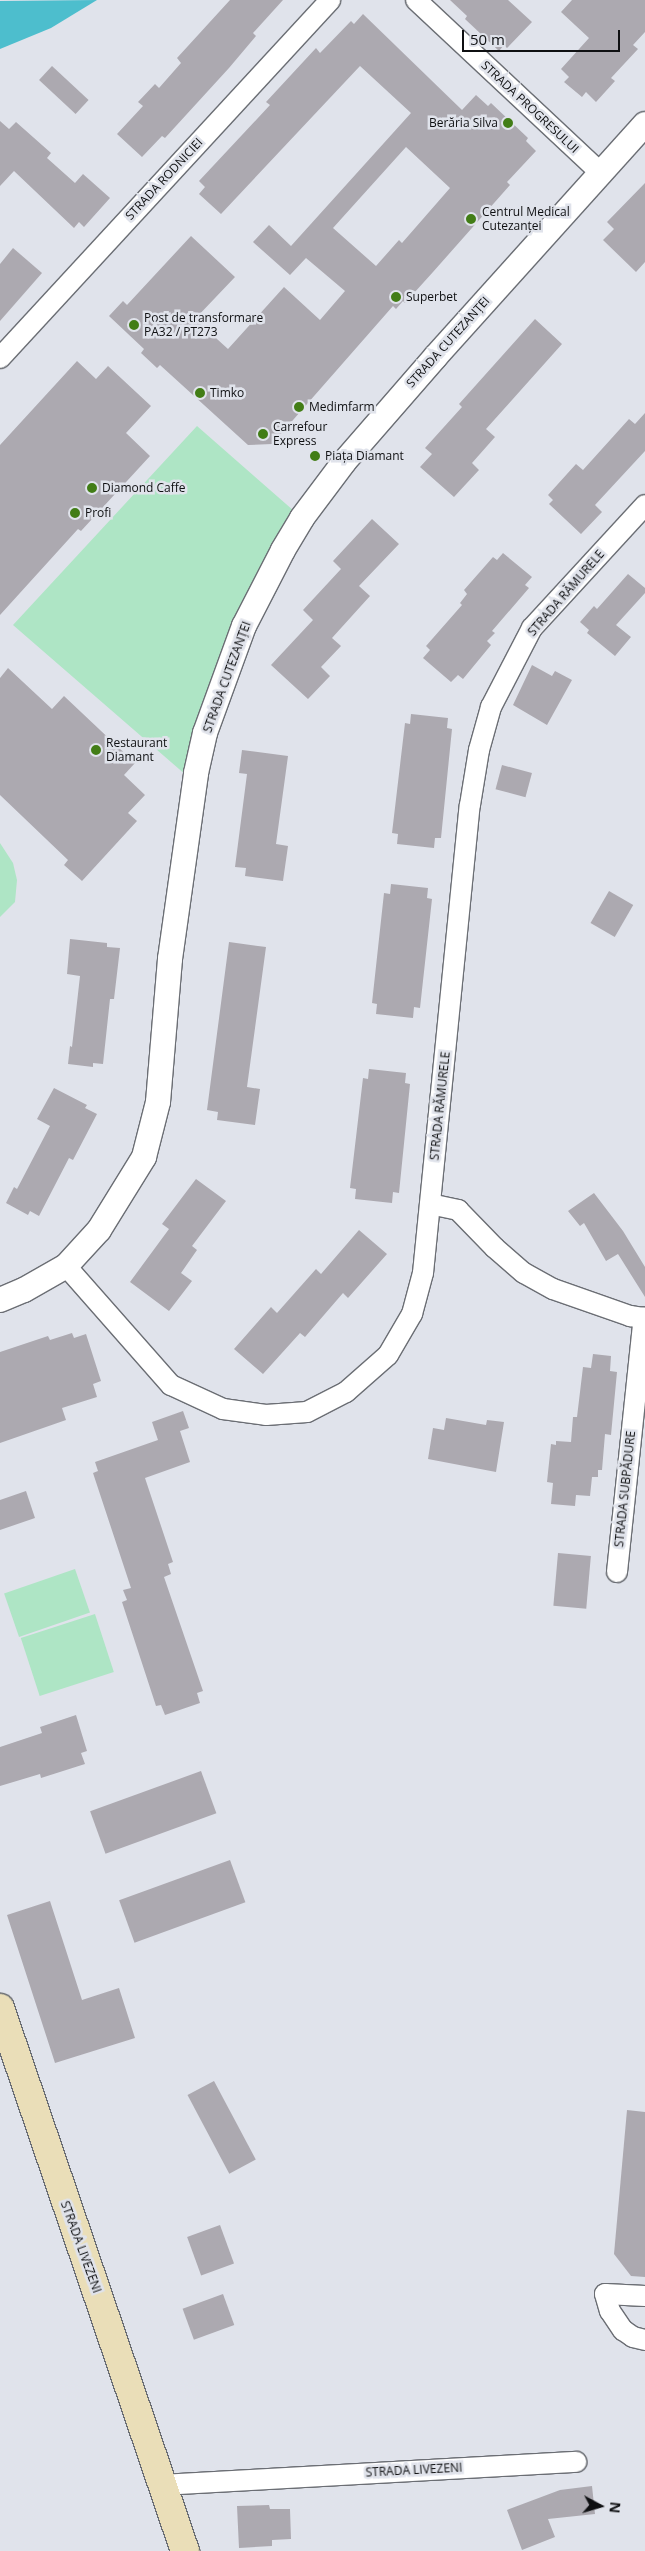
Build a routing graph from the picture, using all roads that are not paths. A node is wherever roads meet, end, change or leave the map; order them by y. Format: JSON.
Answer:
{"nodes":[{"id":1,"x":330,"y":0,"type":"edge"},
{"id":2,"x":416,"y":0,"type":"edge"},
{"id":3,"x":645,"y":124,"type":"edge"},
{"id":4,"x":601,"y":173,"type":"junction"},
{"id":5,"x":0,"y":358,"type":"edge"},
{"id":6,"x":645,"y":505,"type":"edge"},
{"id":7,"x":430,"y":1204,"type":"junction"},
{"id":8,"x":66,"y":1266,"type":"junction"},
{"id":9,"x":0,"y":1300,"type":"edge"},
{"id":10,"x":644,"y":1317,"type":"edge"},
{"id":11,"x":617,"y":1572,"type":"dead end"},
{"id":12,"x":0,"y":2008,"type":"edge"},
{"id":13,"x":645,"y":2296,"type":"edge"},
{"id":14,"x":645,"y":2340,"type":"edge"},
{"id":15,"x":576,"y":2462,"type":"dead end"},
{"id":16,"x":162,"y":2485,"type":"junction"},
{"id":17,"x":185,"y":2551,"type":"edge"}],
"edges":[{"from":1,"to":5,"type":"street","name":"STRADA RODNICIEI"},
{"from":2,"to":4,"type":"street","name":"STRADA PROGRESULUI"},
{"from":3,"to":4,"type":"street","name":"STRADA CUTEZANȚEI"},
{"from":4,"to":8,"type":"street","name":"STRADA CUTEZANȚEI"},
{"from":6,"to":7,"type":"street","name":"STRADA RĂMURELE"},
{"from":7,"to":8,"type":"street","name":"STRADA RĂMURELE"},
{"from":7,"to":10,"type":"street","name":"STRADA SUBPĂDURE"},
{"from":8,"to":9,"type":"street","name":"STRADA CUTEZANȚEI"},
{"from":10,"to":11,"type":"street","name":"STRADA SUBPĂDURE"},
{"from":12,"to":16,"type":"main road","name":"STRADA LIVEZENI"},
{"from":13,"to":14,"type":"street"},
{"from":15,"to":16,"type":"street","name":"STRADA LIVEZENI"},
{"from":16,"to":17,"type":"main road","name":"STRADA LIVEZENI"}]}
